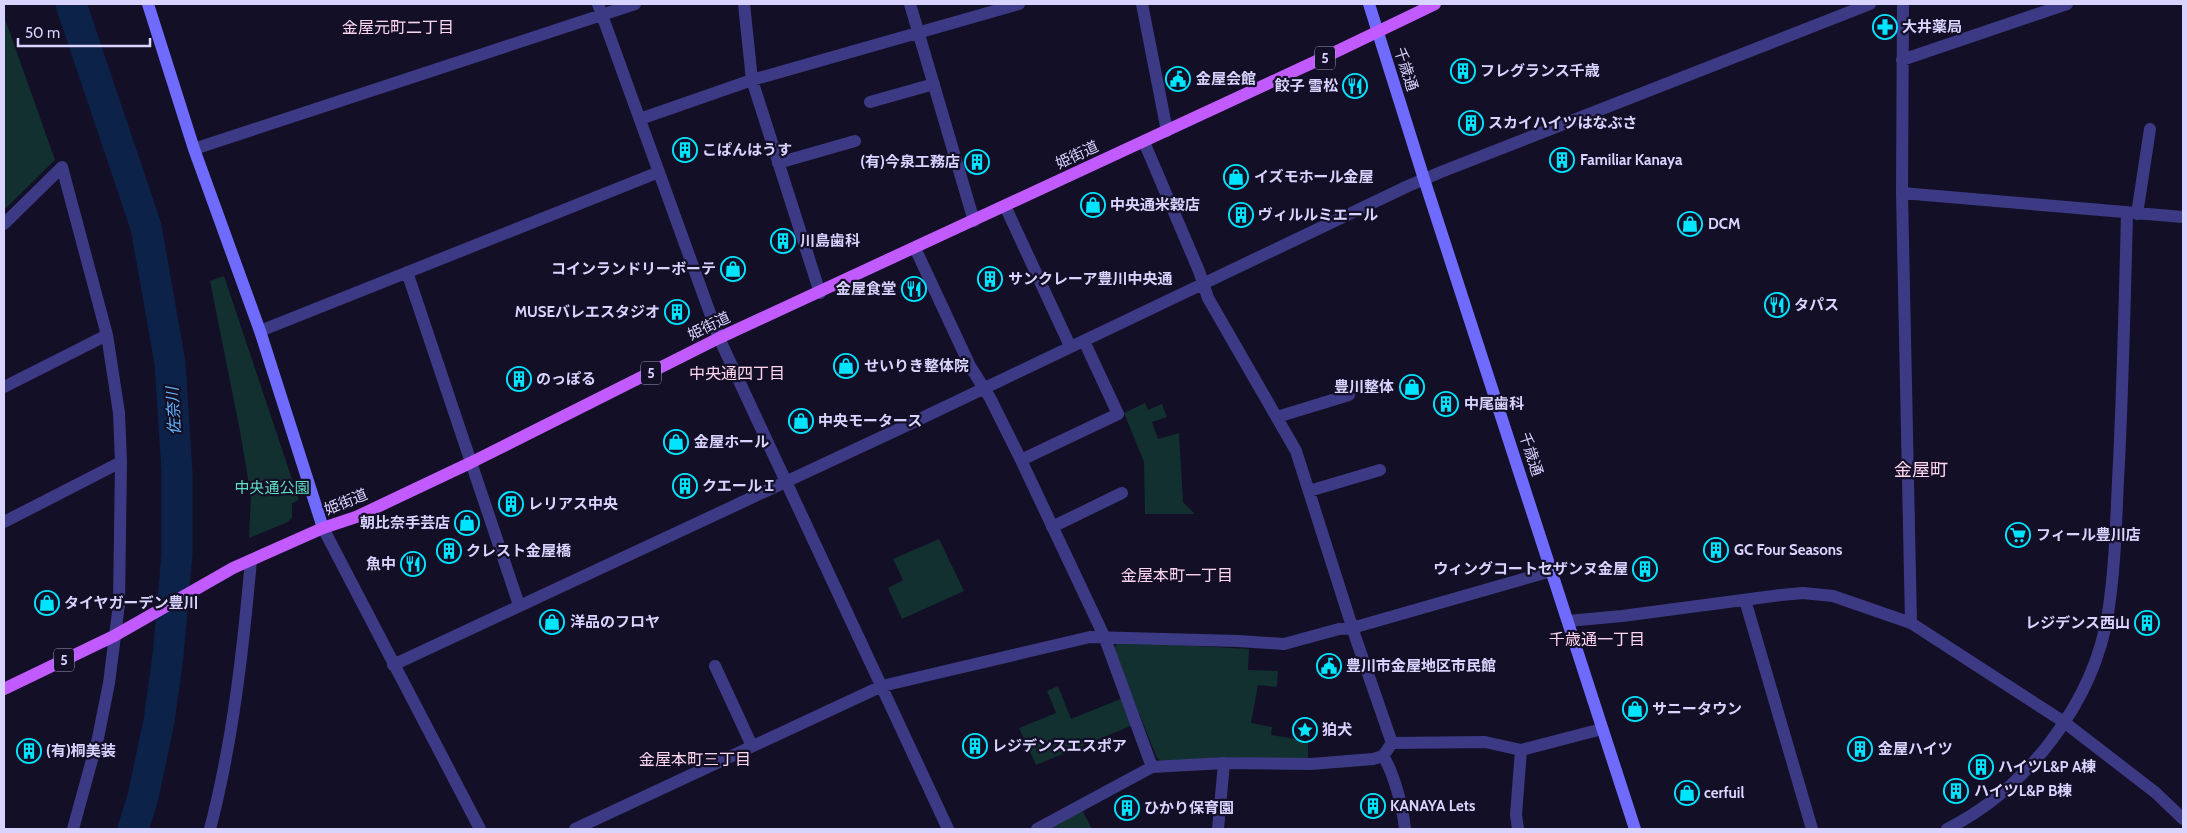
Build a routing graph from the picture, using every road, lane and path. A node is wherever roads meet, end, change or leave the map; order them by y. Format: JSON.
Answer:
{"nodes":[{"id":1,"x":148,"y":4,"type":"edge"},
{"id":2,"x":635,"y":4,"type":"edge"},
{"id":3,"x":744,"y":4,"type":"edge"},
{"id":4,"x":910,"y":4,"type":"edge"},
{"id":5,"x":1019,"y":4,"type":"edge"},
{"id":6,"x":1142,"y":4,"type":"edge"},
{"id":7,"x":1370,"y":4,"type":"edge"},
{"id":8,"x":1435,"y":4,"type":"edge"},
{"id":9,"x":1870,"y":4,"type":"edge"},
{"id":10,"x":1903,"y":4,"type":"edge"},
{"id":11,"x":2067,"y":4,"type":"edge"},
{"id":12,"x":600,"y":9,"type":"edge"},
{"id":13,"x":919,"y":32,"type":"junction"},
{"id":14,"x":1377,"y":32,"type":"junction"},
{"id":15,"x":1902,"y":60,"type":"junction"},
{"id":16,"x":752,"y":80,"type":"junction"},
{"id":17,"x":934,"y":84,"type":"junction"},
{"id":18,"x":870,"y":102,"type":"dead end"},
{"id":19,"x":640,"y":119,"type":"junction"},
{"id":20,"x":2150,"y":129,"type":"dead end"},
{"id":21,"x":1167,"y":131,"type":"junction"},
{"id":22,"x":854,"y":142,"type":"dead end"},
{"id":23,"x":1144,"y":142,"type":"junction"},
{"id":24,"x":194,"y":149,"type":"junction"},
{"id":25,"x":778,"y":163,"type":"junction"},
{"id":26,"x":659,"y":172,"type":"junction"},
{"id":27,"x":1424,"y":179,"type":"junction"},
{"id":28,"x":1902,"y":193,"type":"junction"},
{"id":29,"x":1006,"y":206,"type":"junction"},
{"id":30,"x":2132,"y":213,"type":"junction"},
{"id":31,"x":2183,"y":217,"type":"edge"},
{"id":32,"x":974,"y":221,"type":"junction"},
{"id":33,"x":4,"y":224,"type":"edge"},
{"id":34,"x":915,"y":248,"type":"junction"},
{"id":35,"x":407,"y":272,"type":"junction"},
{"id":36,"x":1203,"y":284,"type":"junction"},
{"id":37,"x":820,"y":293,"type":"junction"},
{"id":38,"x":260,"y":332,"type":"junction"},
{"id":39,"x":107,"y":335,"type":"junction"},
{"id":40,"x":719,"y":338,"type":"junction"},
{"id":41,"x":1084,"y":341,"type":"junction"},
{"id":42,"x":1070,"y":346,"type":"junction"},
{"id":43,"x":4,"y":387,"type":"edge"},
{"id":44,"x":984,"y":388,"type":"junction"},
{"id":45,"x":1349,"y":396,"type":"dead end"},
{"id":46,"x":1277,"y":417,"type":"junction"},
{"id":47,"x":1021,"y":460,"type":"junction"},
{"id":48,"x":121,"y":462,"type":"junction"},
{"id":49,"x":470,"y":463,"type":"junction"},
{"id":50,"x":1380,"y":470,"type":"dead end"},
{"id":51,"x":786,"y":481,"type":"junction"},
{"id":52,"x":1309,"y":491,"type":"junction"},
{"id":53,"x":1122,"y":493,"type":"dead end"},
{"id":54,"x":4,"y":522,"type":"edge"},
{"id":55,"x":1052,"y":526,"type":"junction"},
{"id":56,"x":323,"y":528,"type":"junction"},
{"id":57,"x":251,"y":560,"type":"junction"},
{"id":58,"x":1552,"y":571,"type":"junction"},
{"id":59,"x":1745,"y":600,"type":"junction"},
{"id":60,"x":519,"y":605,"type":"junction"},
{"id":61,"x":1568,"y":621,"type":"junction"},
{"id":62,"x":1911,"y":623,"type":"junction"},
{"id":63,"x":1352,"y":628,"type":"junction"},
{"id":64,"x":114,"y":636,"type":"junction"},
{"id":65,"x":1104,"y":636,"type":"junction"},
{"id":66,"x":393,"y":665,"type":"junction"},
{"id":67,"x":715,"y":666,"type":"dead end"},
{"id":68,"x":882,"y":686,"type":"junction"},
{"id":69,"x":4,"y":689,"type":"edge"},
{"id":70,"x":2064,"y":722,"type":"junction"},
{"id":71,"x":1602,"y":729,"type":"junction"},
{"id":72,"x":1392,"y":742,"type":"junction"},
{"id":73,"x":752,"y":746,"type":"junction"},
{"id":74,"x":1520,"y":750,"type":"junction"},
{"id":75,"x":1383,"y":756,"type":"junction"},
{"id":76,"x":1224,"y":763,"type":"junction"},
{"id":77,"x":1152,"y":767,"type":"junction"},
{"id":78,"x":2183,"y":818,"type":"edge"},
{"id":79,"x":73,"y":829,"type":"edge"},
{"id":80,"x":210,"y":829,"type":"edge"},
{"id":81,"x":480,"y":829,"type":"edge"},
{"id":82,"x":575,"y":829,"type":"edge"},
{"id":83,"x":948,"y":829,"type":"edge"},
{"id":84,"x":1037,"y":829,"type":"edge"},
{"id":85,"x":1218,"y":829,"type":"edge"},
{"id":86,"x":1405,"y":829,"type":"edge"},
{"id":87,"x":1518,"y":829,"type":"edge"},
{"id":88,"x":1635,"y":829,"type":"edge"},
{"id":89,"x":1812,"y":829,"type":"edge"},
{"id":90,"x":1947,"y":829,"type":"edge"}],
"edges":[{"from":1,"to":24,"type":"street"},
{"from":2,"to":12,"type":"street"},
{"from":3,"to":16,"type":"street"},
{"from":4,"to":13,"type":"street"},
{"from":5,"to":13,"type":"street"},
{"from":6,"to":21,"type":"street"},
{"from":7,"to":14,"type":"street","name":"千歳通"},
{"from":8,"to":14,"type":"main road","name":"姫街道","number":"5"},
{"from":9,"to":27,"type":"street"},
{"from":10,"to":15,"type":"street"},
{"from":11,"to":15,"type":"street"},
{"from":12,"to":19,"type":"street"},
{"from":12,"to":24,"type":"street"},
{"from":13,"to":16,"type":"street"},
{"from":13,"to":17,"type":"street"},
{"from":14,"to":21,"type":"main road","name":"姫街道","number":"5"},
{"from":14,"to":27,"type":"street","name":"千歳通"},
{"from":15,"to":28,"type":"street"},
{"from":16,"to":19,"type":"street"},
{"from":16,"to":25,"type":"street"},
{"from":17,"to":18,"type":"street"},
{"from":17,"to":32,"type":"street"},
{"from":19,"to":26,"type":"street"},
{"from":20,"to":30,"type":"street"},
{"from":21,"to":23,"type":"main road","name":"姫街道","number":"5"},
{"from":22,"to":25,"type":"street"},
{"from":23,"to":29,"type":"main road","name":"姫街道","number":"5"},
{"from":23,"to":36,"type":"street"},
{"from":24,"to":38,"type":"street"},
{"from":25,"to":37,"type":"street"},
{"from":26,"to":35,"type":"street"},
{"from":26,"to":40,"type":"street"},
{"from":27,"to":36,"type":"street"},
{"from":27,"to":58,"type":"street","name":"千歳通"},
{"from":28,"to":30,"type":"street"},
{"from":28,"to":62,"type":"street"},
{"from":29,"to":32,"type":"main road","name":"姫街道","number":"5"},
{"from":29,"to":42,"type":"street"},
{"from":30,"to":31,"type":"street"},
{"from":30,"to":70,"type":"street"},
{"from":32,"to":34,"type":"main road","name":"姫街道","number":"5"},
{"from":33,"to":39,"type":"street"},
{"from":34,"to":37,"type":"main road","name":"姫街道","number":"5"},
{"from":34,"to":44,"type":"street"},
{"from":35,"to":38,"type":"street"},
{"from":35,"to":49,"type":"street"},
{"from":36,"to":41,"type":"street"},
{"from":36,"to":46,"type":"street"},
{"from":37,"to":40,"type":"main road","name":"姫街道","number":"5"},
{"from":38,"to":56,"type":"street"},
{"from":39,"to":43,"type":"street"},
{"from":39,"to":48,"type":"street"},
{"from":40,"to":49,"type":"main road","name":"姫街道","number":"5"},
{"from":40,"to":51,"type":"street"},
{"from":41,"to":42,"type":"street"},
{"from":41,"to":47,"type":"street"},
{"from":42,"to":44,"type":"street"},
{"from":44,"to":47,"type":"street"},
{"from":44,"to":51,"type":"street"},
{"from":45,"to":46,"type":"street"},
{"from":46,"to":52,"type":"street"},
{"from":47,"to":55,"type":"street"},
{"from":48,"to":54,"type":"street"},
{"from":48,"to":64,"type":"street"},
{"from":49,"to":56,"type":"main road","name":"姫街道","number":"5"},
{"from":49,"to":60,"type":"street"},
{"from":50,"to":52,"type":"street"},
{"from":51,"to":60,"type":"street"},
{"from":51,"to":68,"type":"street"},
{"from":52,"to":63,"type":"street"},
{"from":53,"to":55,"type":"street"},
{"from":55,"to":65,"type":"street"},
{"from":56,"to":57,"type":"main road","name":"姫街道","number":"5"},
{"from":56,"to":66,"type":"street"},
{"from":57,"to":64,"type":"main road","name":"姫街道","number":"5"},
{"from":57,"to":80,"type":"street"},
{"from":58,"to":61,"type":"street","name":"千歳通"},
{"from":58,"to":63,"type":"street"},
{"from":59,"to":61,"type":"street"},
{"from":59,"to":62,"type":"street"},
{"from":59,"to":89,"type":"street"},
{"from":60,"to":66,"type":"street"},
{"from":61,"to":71,"type":"street","name":"千歳通"},
{"from":62,"to":70,"type":"street"},
{"from":63,"to":65,"type":"street"},
{"from":63,"to":72,"type":"street"},
{"from":64,"to":69,"type":"main road","name":"姫街道","number":"5"},
{"from":64,"to":79,"type":"street"},
{"from":65,"to":68,"type":"street"},
{"from":65,"to":77,"type":"street"},
{"from":66,"to":81,"type":"street"},
{"from":67,"to":73,"type":"street"},
{"from":68,"to":73,"type":"street"},
{"from":68,"to":83,"type":"street"},
{"from":70,"to":78,"type":"street"},
{"from":70,"to":90,"type":"street"},
{"from":71,"to":74,"type":"street"},
{"from":71,"to":88,"type":"street","name":"千歳通"},
{"from":72,"to":74,"type":"street"},
{"from":72,"to":75,"type":"street"},
{"from":73,"to":82,"type":"street"},
{"from":74,"to":87,"type":"street"},
{"from":75,"to":76,"type":"street"},
{"from":75,"to":86,"type":"street"},
{"from":76,"to":77,"type":"street"},
{"from":76,"to":85,"type":"street"},
{"from":77,"to":84,"type":"street"}]}
